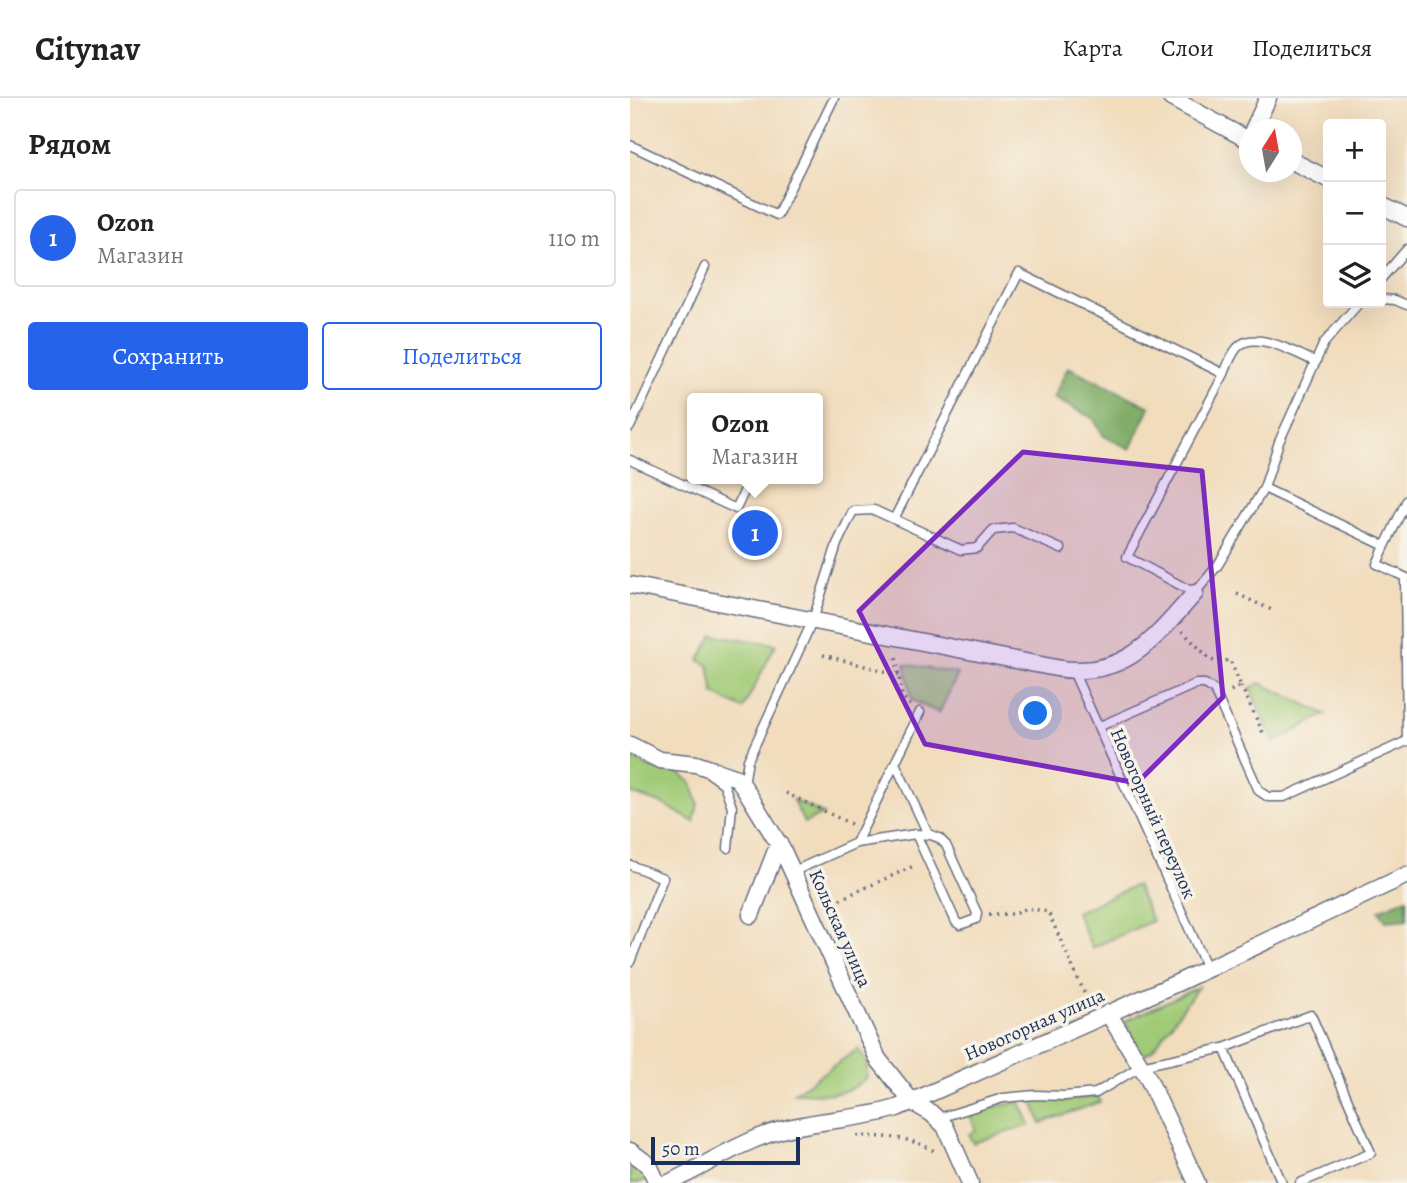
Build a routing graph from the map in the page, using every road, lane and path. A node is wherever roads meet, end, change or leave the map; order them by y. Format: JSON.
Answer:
{"nodes":[{"id":1,"x":834,"y":98,"type":"edge"},
{"id":2,"x":1171,"y":98,"type":"edge"},
{"id":3,"x":1268,"y":98,"type":"edge"},
{"id":4,"x":1258,"y":119,"type":"edge"},
{"id":5,"x":1239,"y":131,"type":"edge"},
{"id":6,"x":630,"y":145,"type":"edge"},
{"id":7,"x":1302,"y":166,"type":"edge"},
{"id":8,"x":1323,"y":176,"type":"edge"},
{"id":9,"x":1386,"y":208,"type":"edge"},
{"id":10,"x":1407,"y":218,"type":"edge"},
{"id":11,"x":1407,"y":249,"type":"edge"},
{"id":12,"x":705,"y":267,"type":"dead end"},
{"id":13,"x":1386,"y":273,"type":"edge"},
{"id":14,"x":1386,"y":299,"type":"edge"},
{"id":15,"x":1407,"y":305,"type":"edge"},
{"id":16,"x":1355,"y":308,"type":"edge"},
{"id":17,"x":1316,"y":362,"type":"junction"},
{"id":18,"x":1224,"y":373,"type":"junction"},
{"id":19,"x":630,"y":427,"type":"edge"},
{"id":20,"x":630,"y":460,"type":"edge"},
{"id":21,"x":748,"y":484,"type":"edge"},
{"id":22,"x":1264,"y":488,"type":"junction"},
{"id":23,"x":1407,"y":500,"type":"edge"},
{"id":24,"x":894,"y":519,"type":"junction"},
{"id":25,"x":1385,"y":546,"type":"junction"},
{"id":26,"x":1061,"y":549,"type":"dead end"},
{"id":27,"x":1406,"y":578,"type":"edge"},
{"id":28,"x":630,"y":585,"type":"edge"},
{"id":29,"x":1195,"y":593,"type":"junction"},
{"id":30,"x":1237,"y":594,"type":"dead end"},
{"id":31,"x":1272,"y":610,"type":"dead end"},
{"id":32,"x":813,"y":620,"type":"junction"},
{"id":33,"x":1170,"y":621,"type":"junction"},
{"id":34,"x":822,"y":655,"type":"dead end"},
{"id":35,"x":896,"y":658,"type":"dead end"},
{"id":36,"x":1072,"y":670,"type":"junction"},
{"id":37,"x":899,"y":675,"type":"junction"},
{"id":38,"x":1241,"y":686,"type":"junction"},
{"id":39,"x":1217,"y":697,"type":"junction"},
{"id":40,"x":920,"y":712,"type":"joint"},
{"id":41,"x":1098,"y":727,"type":"junction"},
{"id":42,"x":1265,"y":737,"type":"dead end"},
{"id":43,"x":1407,"y":741,"type":"edge"},
{"id":44,"x":630,"y":745,"type":"edge"},
{"id":45,"x":895,"y":763,"type":"junction"},
{"id":46,"x":696,"y":764,"type":"junction"},
{"id":47,"x":744,"y":787,"type":"junction"},
{"id":48,"x":786,"y":793,"type":"dead end"},
{"id":49,"x":863,"y":830,"type":"junction"},
{"id":50,"x":916,"y":834,"type":"junction"},
{"id":51,"x":928,"y":834,"type":"junction"},
{"id":52,"x":779,"y":843,"type":"junction"},
{"id":53,"x":856,"y":843,"type":"junction"},
{"id":54,"x":728,"y":848,"type":"dead end"},
{"id":55,"x":928,"y":860,"type":"junction"},
{"id":56,"x":630,"y":865,"type":"edge"},
{"id":57,"x":792,"y":872,"type":"junction"},
{"id":58,"x":1407,"y":875,"type":"edge"},
{"id":59,"x":821,"y":908,"type":"dead end"},
{"id":60,"x":977,"y":913,"type":"junction"},
{"id":61,"x":751,"y":915,"type":"dead end"},
{"id":62,"x":630,"y":962,"type":"edge"},
{"id":63,"x":1207,"y":968,"type":"junction"},
{"id":64,"x":1100,"y":1012,"type":"junction"},
{"id":65,"x":1224,"y":1048,"type":"junction"},
{"id":66,"x":1141,"y":1066,"type":"junction"},
{"id":67,"x":912,"y":1102,"type":"junction"},
{"id":68,"x":942,"y":1122,"type":"junction"},
{"id":69,"x":848,"y":1136,"type":"dead end"},
{"id":70,"x":630,"y":1151,"type":"edge"},
{"id":71,"x":936,"y":1152,"type":"dead end"},
{"id":72,"x":703,"y":1176,"type":"edge"},
{"id":73,"x":657,"y":1183,"type":"edge"},
{"id":74,"x":669,"y":1183,"type":"edge"},
{"id":75,"x":970,"y":1183,"type":"edge"},
{"id":76,"x":1197,"y":1183,"type":"edge"},
{"id":77,"x":1282,"y":1183,"type":"edge"},
{"id":78,"x":1300,"y":1183,"type":"edge"}],
"edges":[{"from":1,"to":6,"type":"lane"},
{"from":2,"to":5,"type":"street"},
{"from":3,"to":4,"type":"street"},
{"from":7,"to":8,"type":"street"},
{"from":9,"to":10,"type":"street"},
{"from":11,"to":13,"type":"lane"},
{"from":12,"to":19,"type":"lane"},
{"from":14,"to":15,"type":"lane"},
{"from":16,"to":17,"type":"lane"},
{"from":17,"to":18,"type":"lane"},
{"from":17,"to":22,"type":"lane"},
{"from":18,"to":24,"type":"lane"},
{"from":18,"to":29,"type":"lane"},
{"from":20,"to":21,"type":"lane"},
{"from":22,"to":25,"type":"lane"},
{"from":22,"to":29,"type":"lane"},
{"from":23,"to":25,"type":"lane"},
{"from":24,"to":26,"type":"lane"},
{"from":24,"to":32,"type":"lane"},
{"from":25,"to":27,"type":"lane"},
{"from":27,"to":43,"type":"lane"},
{"from":28,"to":32,"type":"street"},
{"from":29,"to":33,"type":"street"},
{"from":30,"to":31,"type":"path"},
{"from":32,"to":36,"type":"street"},
{"from":32,"to":47,"type":"lane"},
{"from":33,"to":36,"type":"street"},
{"from":33,"to":38,"type":"path"},
{"from":34,"to":37,"type":"path"},
{"from":35,"to":37,"type":"path"},
{"from":36,"to":41,"type":"lane","name":"Новогорный переулок"},
{"from":37,"to":40,"type":"path"},
{"from":38,"to":39,"type":"path"},
{"from":38,"to":42,"type":"path"},
{"from":39,"to":41,"type":"lane"},
{"from":39,"to":43,"type":"lane"},
{"from":40,"to":45,"type":"lane"},
{"from":41,"to":63,"type":"lane","name":"Новогорный переулок"},
{"from":44,"to":46,"type":"street","name":"Кольская улица"},
{"from":45,"to":49,"type":"lane"},
{"from":45,"to":51,"type":"lane"},
{"from":46,"to":47,"type":"street","name":"Кольская улица"},
{"from":46,"to":54,"type":"lane"},
{"from":47,"to":52,"type":"street","name":"Кольская улица"},
{"from":48,"to":49,"type":"path"},
{"from":49,"to":53,"type":"lane"},
{"from":50,"to":51,"type":"lane"},
{"from":50,"to":53,"type":"lane"},
{"from":50,"to":55,"type":"lane"},
{"from":51,"to":60,"type":"lane"},
{"from":52,"to":57,"type":"street","name":"Кольская улица"},
{"from":52,"to":61,"type":"street"},
{"from":53,"to":57,"type":"lane"},
{"from":55,"to":59,"type":"path"},
{"from":55,"to":60,"type":"lane"},
{"from":56,"to":62,"type":"lane"},
{"from":57,"to":67,"type":"street","name":"Кольская улица"},
{"from":58,"to":63,"type":"street","name":"Новогорная улица"},
{"from":60,"to":64,"type":"path"},
{"from":63,"to":64,"type":"street","name":"Новогорная улица"},
{"from":64,"to":66,"type":"street"},
{"from":64,"to":67,"type":"street","name":"Новогорная улица"},
{"from":65,"to":66,"type":"lane"},
{"from":65,"to":77,"type":"lane"},
{"from":65,"to":78,"type":"lane"},
{"from":66,"to":68,"type":"lane"},
{"from":66,"to":76,"type":"street"},
{"from":67,"to":68,"type":"street","name":"Кольская улица"},
{"from":67,"to":72,"type":"street","name":"Новогорная улица"},
{"from":68,"to":75,"type":"street"},
{"from":69,"to":71,"type":"path"},
{"from":70,"to":73,"type":"street"},
{"from":72,"to":74,"type":"street","name":"Новогорная улица"}]}
